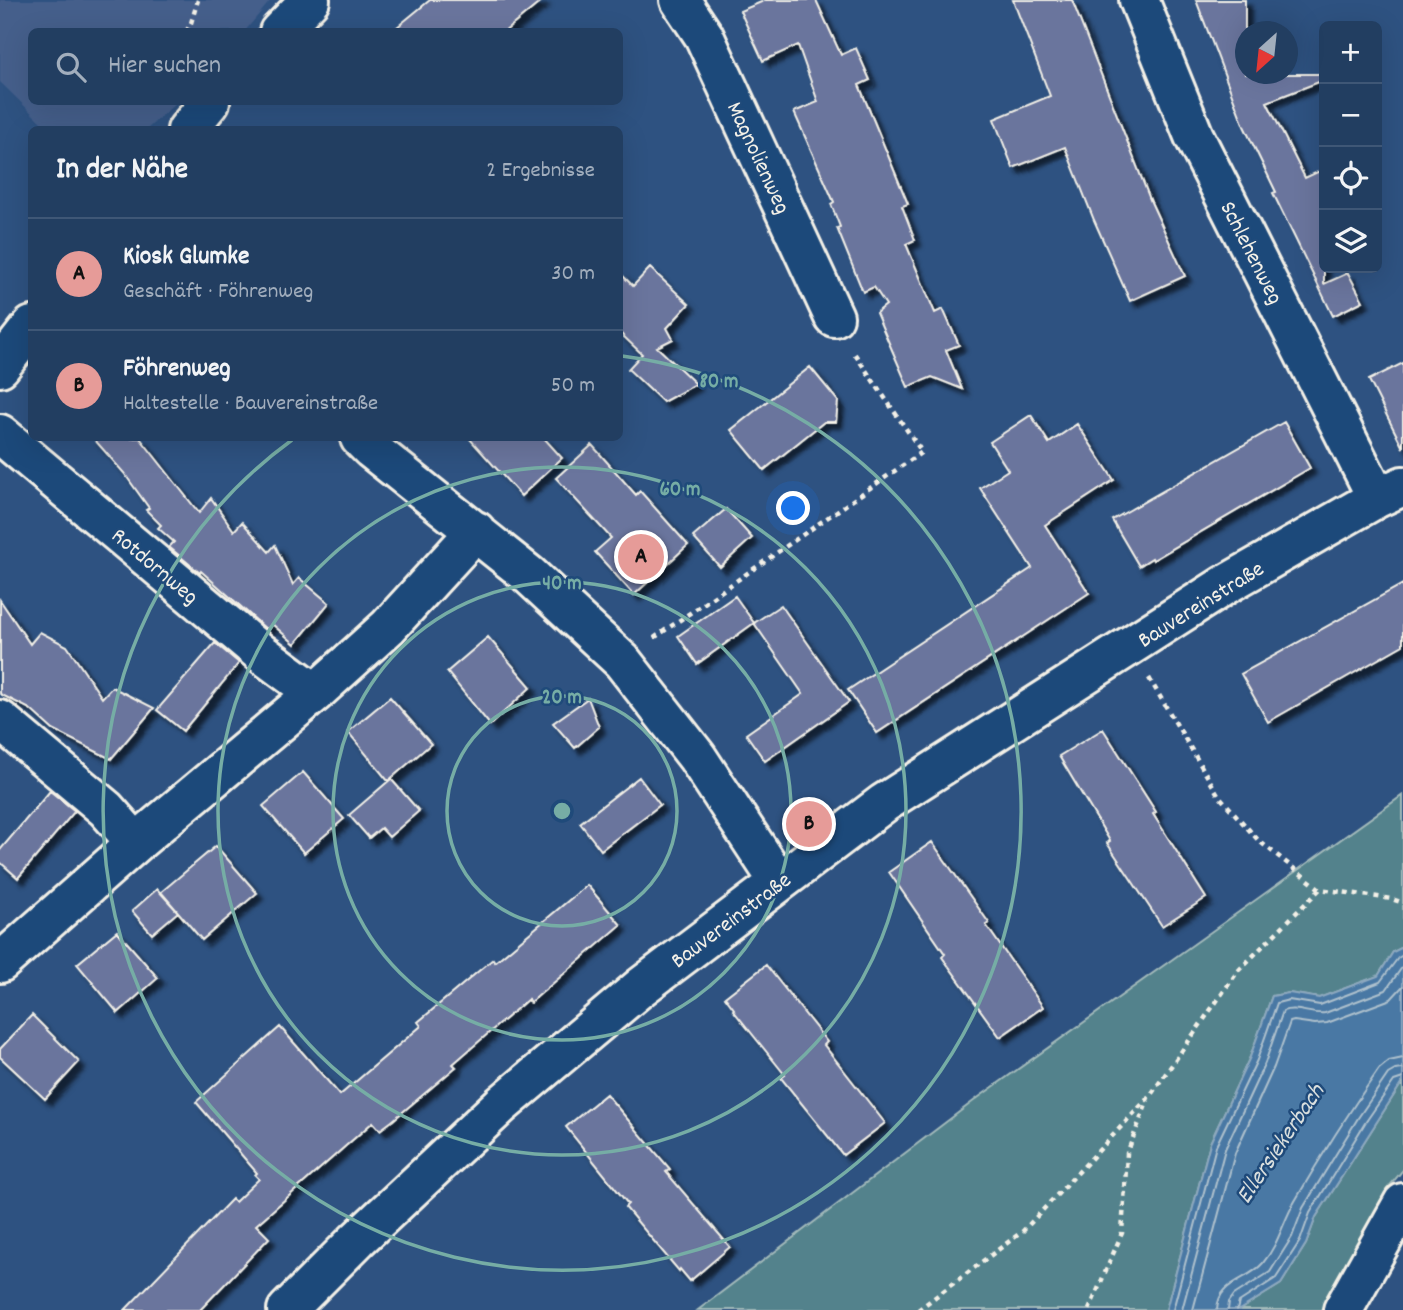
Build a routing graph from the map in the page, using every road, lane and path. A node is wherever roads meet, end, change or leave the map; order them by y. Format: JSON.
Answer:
{"nodes":[{"id":1,"x":198,"y":0,"type":"edge"},
{"id":2,"x":310,"y":0,"type":"edge"},
{"id":3,"x":680,"y":0,"type":"edge"},
{"id":4,"x":1139,"y":0,"type":"edge"},
{"id":5,"x":188,"y":28,"type":"edge"},
{"id":6,"x":283,"y":28,"type":"edge"},
{"id":7,"x":208,"y":105,"type":"edge"},
{"id":8,"x":190,"y":126,"type":"edge"},
{"id":9,"x":834,"y":317,"type":"joint"},
{"id":10,"x":28,"y":331,"type":"edge"},
{"id":11,"x":0,"y":367,"type":"edge"},
{"id":12,"x":0,"y":434,"type":"edge"},
{"id":13,"x":363,"y":441,"type":"edge"},
{"id":14,"x":1390,"y":492,"type":"edge"},
{"id":15,"x":476,"y":531,"type":"junction"},
{"id":16,"x":1131,"y":647,"type":"junction"},
{"id":17,"x":622,"y":661,"type":"junction"},
{"id":18,"x":315,"y":693,"type":"junction"},
{"id":19,"x":0,"y":720,"type":"edge"},
{"id":20,"x":135,"y":843,"type":"junction"},
{"id":21,"x":779,"y":882,"type":"junction"},
{"id":22,"x":1320,"y":889,"type":"junction"},
{"id":23,"x":1403,"y":904,"type":"edge"},
{"id":24,"x":0,"y":962,"type":"edge"},
{"id":25,"x":1150,"y":1096,"type":"junction"},
{"id":26,"x":1403,"y":1203,"type":"edge"},
{"id":27,"x":287,"y":1310,"type":"edge"},
{"id":28,"x":918,"y":1310,"type":"edge"},
{"id":29,"x":1089,"y":1310,"type":"edge"},
{"id":30,"x":1343,"y":1310,"type":"edge"}],
"edges":[{"from":1,"to":5,"type":"path"},
{"from":2,"to":6,"type":"street"},
{"from":3,"to":9,"type":"street","name":"Magnolienweg"},
{"from":4,"to":14,"type":"street","name":"Schlehenweg"},
{"from":7,"to":8,"type":"street"},
{"from":9,"to":17,"type":"path"},
{"from":10,"to":11,"type":"street"},
{"from":12,"to":18,"type":"street","name":"Rotdornweg"},
{"from":13,"to":15,"type":"street"},
{"from":14,"to":16,"type":"street","name":"Bauvereinstraße"},
{"from":15,"to":17,"type":"street"},
{"from":15,"to":18,"type":"street"},
{"from":16,"to":21,"type":"street","name":"Bauvereinstraße"},
{"from":16,"to":22,"type":"path"},
{"from":17,"to":21,"type":"street"},
{"from":18,"to":20,"type":"street"},
{"from":19,"to":20,"type":"street"},
{"from":20,"to":24,"type":"street"},
{"from":21,"to":27,"type":"street","name":"Bauvereinstraße"},
{"from":22,"to":23,"type":"path"},
{"from":22,"to":25,"type":"path"},
{"from":25,"to":28,"type":"path"},
{"from":25,"to":29,"type":"path"},
{"from":26,"to":30,"type":"street"}]}
